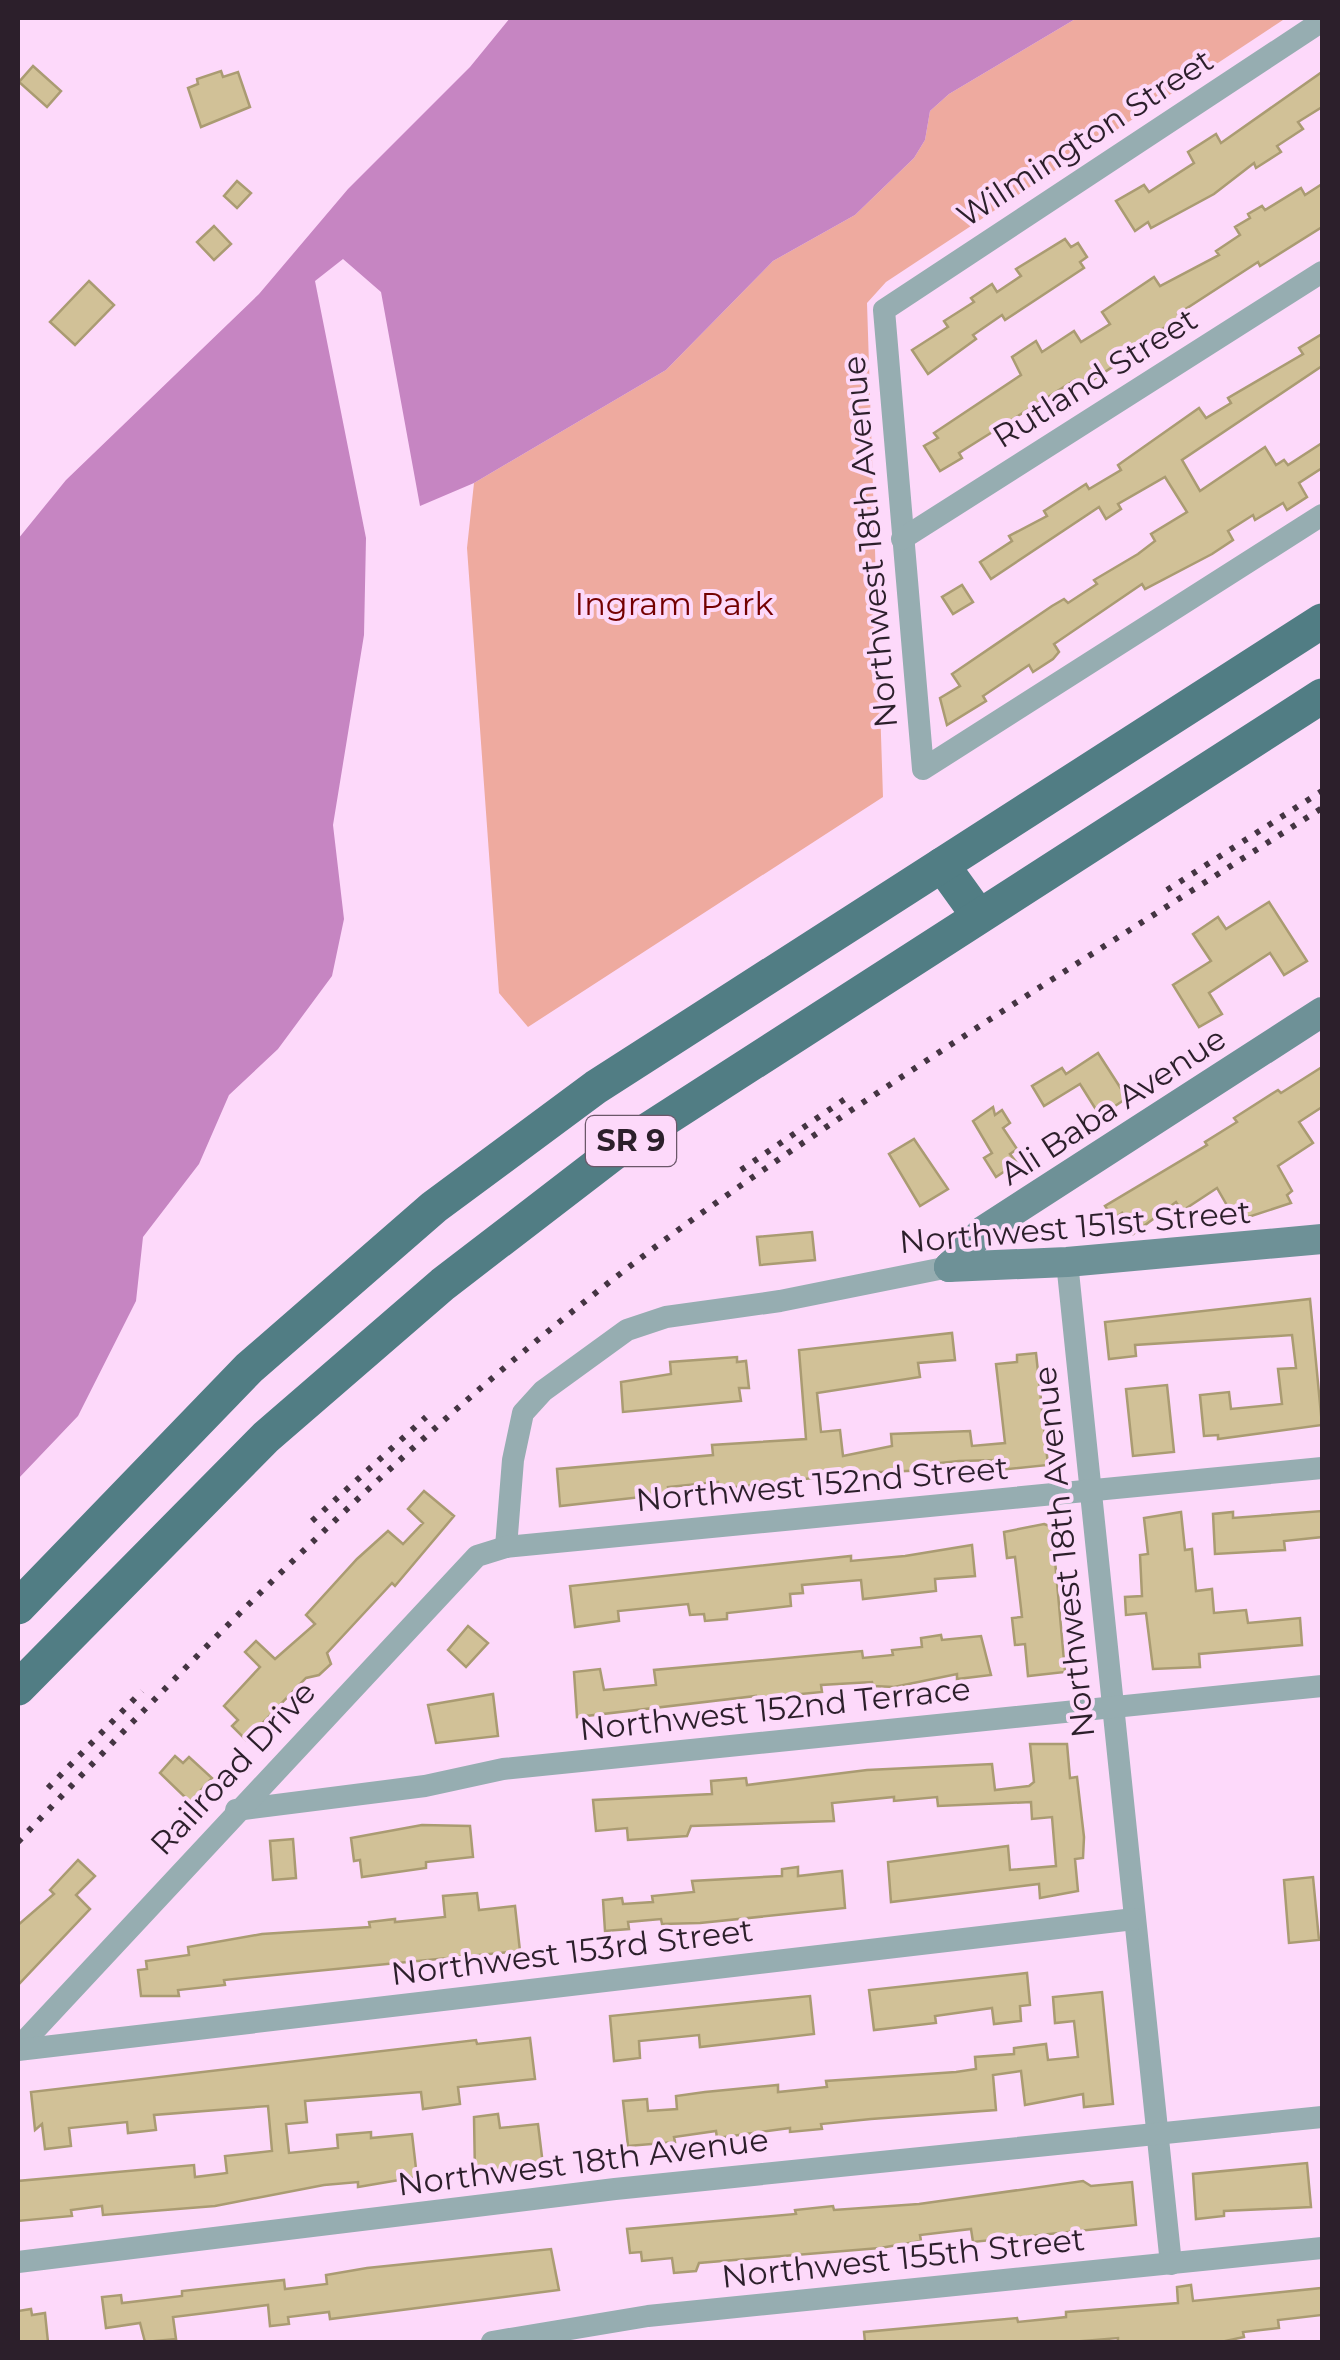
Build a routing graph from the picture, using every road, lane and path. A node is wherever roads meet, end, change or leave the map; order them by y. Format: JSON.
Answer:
{"nodes":[{"id":1,"x":1322,"y":21,"type":"edge"},
{"id":2,"x":1322,"y":272,"type":"edge"},
{"id":3,"x":884,"y":310,"type":"joint"},
{"id":4,"x":1322,"y":515,"type":"edge"},
{"id":5,"x":902,"y":539,"type":"junction"},
{"id":6,"x":1322,"y":621,"type":"edge"},
{"id":7,"x":1322,"y":696,"type":"edge"},
{"id":8,"x":942,"y":865,"type":"junction"},
{"id":9,"x":978,"y":915,"type":"junction"},
{"id":10,"x":1322,"y":1012,"type":"edge"},
{"id":11,"x":1322,"y":1240,"type":"edge"},
{"id":12,"x":1068,"y":1262,"type":"junction"},
{"id":13,"x":949,"y":1267,"type":"junction"},
{"id":14,"x":1322,"y":1468,"type":"edge"},
{"id":15,"x":1090,"y":1491,"type":"junction"},
{"id":16,"x":506,"y":1546,"type":"junction"},
{"id":17,"x":18,"y":1607,"type":"edge"},
{"id":18,"x":1322,"y":1686,"type":"edge"},
{"id":19,"x":18,"y":1688,"type":"edge"},
{"id":20,"x":1113,"y":1708,"type":"junction"},
{"id":21,"x":236,"y":1810,"type":"junction"},
{"id":22,"x":1134,"y":1919,"type":"junction"},
{"id":23,"x":18,"y":2049,"type":"edge"},
{"id":24,"x":1322,"y":2117,"type":"edge"},
{"id":25,"x":1156,"y":2134,"type":"junction"},
{"id":26,"x":1322,"y":2248,"type":"edge"},
{"id":27,"x":18,"y":2262,"type":"edge"},
{"id":28,"x":1171,"y":2264,"type":"junction"},
{"id":29,"x":492,"y":2342,"type":"edge"}],
"edges":[{"from":1,"to":3,"type":"street","name":"Wilmington Street"},
{"from":2,"to":5,"type":"street","name":"Rutland Street"},
{"from":3,"to":5,"type":"street","name":"Northwest 18th Avenue"},
{"from":4,"to":5,"type":"street","name":"Northwest 18th Avenue"},
{"from":6,"to":8,"type":"main road","number":"SR 9"},
{"from":7,"to":9,"type":"main road","number":"SR 9"},
{"from":8,"to":9,"type":"main road"},
{"from":8,"to":17,"type":"main road","number":"SR 9"},
{"from":9,"to":19,"type":"main road","number":"SR 9"},
{"from":10,"to":13,"type":"street","name":"Ali Baba Avenue"},
{"from":11,"to":12,"type":"street","name":"Northwest 151st Street"},
{"from":12,"to":13,"type":"street","name":"Northwest 151st Street"},
{"from":12,"to":15,"type":"street","name":"Northwest 18th Avenue"},
{"from":13,"to":16,"type":"street","name":"Northwest 151st Street"},
{"from":14,"to":15,"type":"street","name":"Northwest 152nd Street"},
{"from":15,"to":16,"type":"street","name":"Northwest 152nd Street"},
{"from":15,"to":20,"type":"street","name":"Northwest 18th Avenue"},
{"from":16,"to":21,"type":"street","name":"Railroad Drive"},
{"from":18,"to":20,"type":"street","name":"Northwest 152nd Terrace"},
{"from":20,"to":21,"type":"street","name":"Northwest 152nd Terrace"},
{"from":20,"to":22,"type":"street","name":"Northwest 18th Avenue"},
{"from":21,"to":23,"type":"street","name":"Railroad Drive"},
{"from":22,"to":23,"type":"street","name":"Northwest 153rd Street"},
{"from":22,"to":25,"type":"street","name":"Northwest 18th Avenue"},
{"from":24,"to":25,"type":"street","name":"Northwest 18th Avenue"},
{"from":25,"to":27,"type":"street","name":"Northwest 18th Avenue"},
{"from":25,"to":28,"type":"street","name":"Northwest 18th Avenue"},
{"from":26,"to":28,"type":"street","name":"Northwest 155th Street"},
{"from":28,"to":29,"type":"street","name":"Northwest 155th Street"}]}
